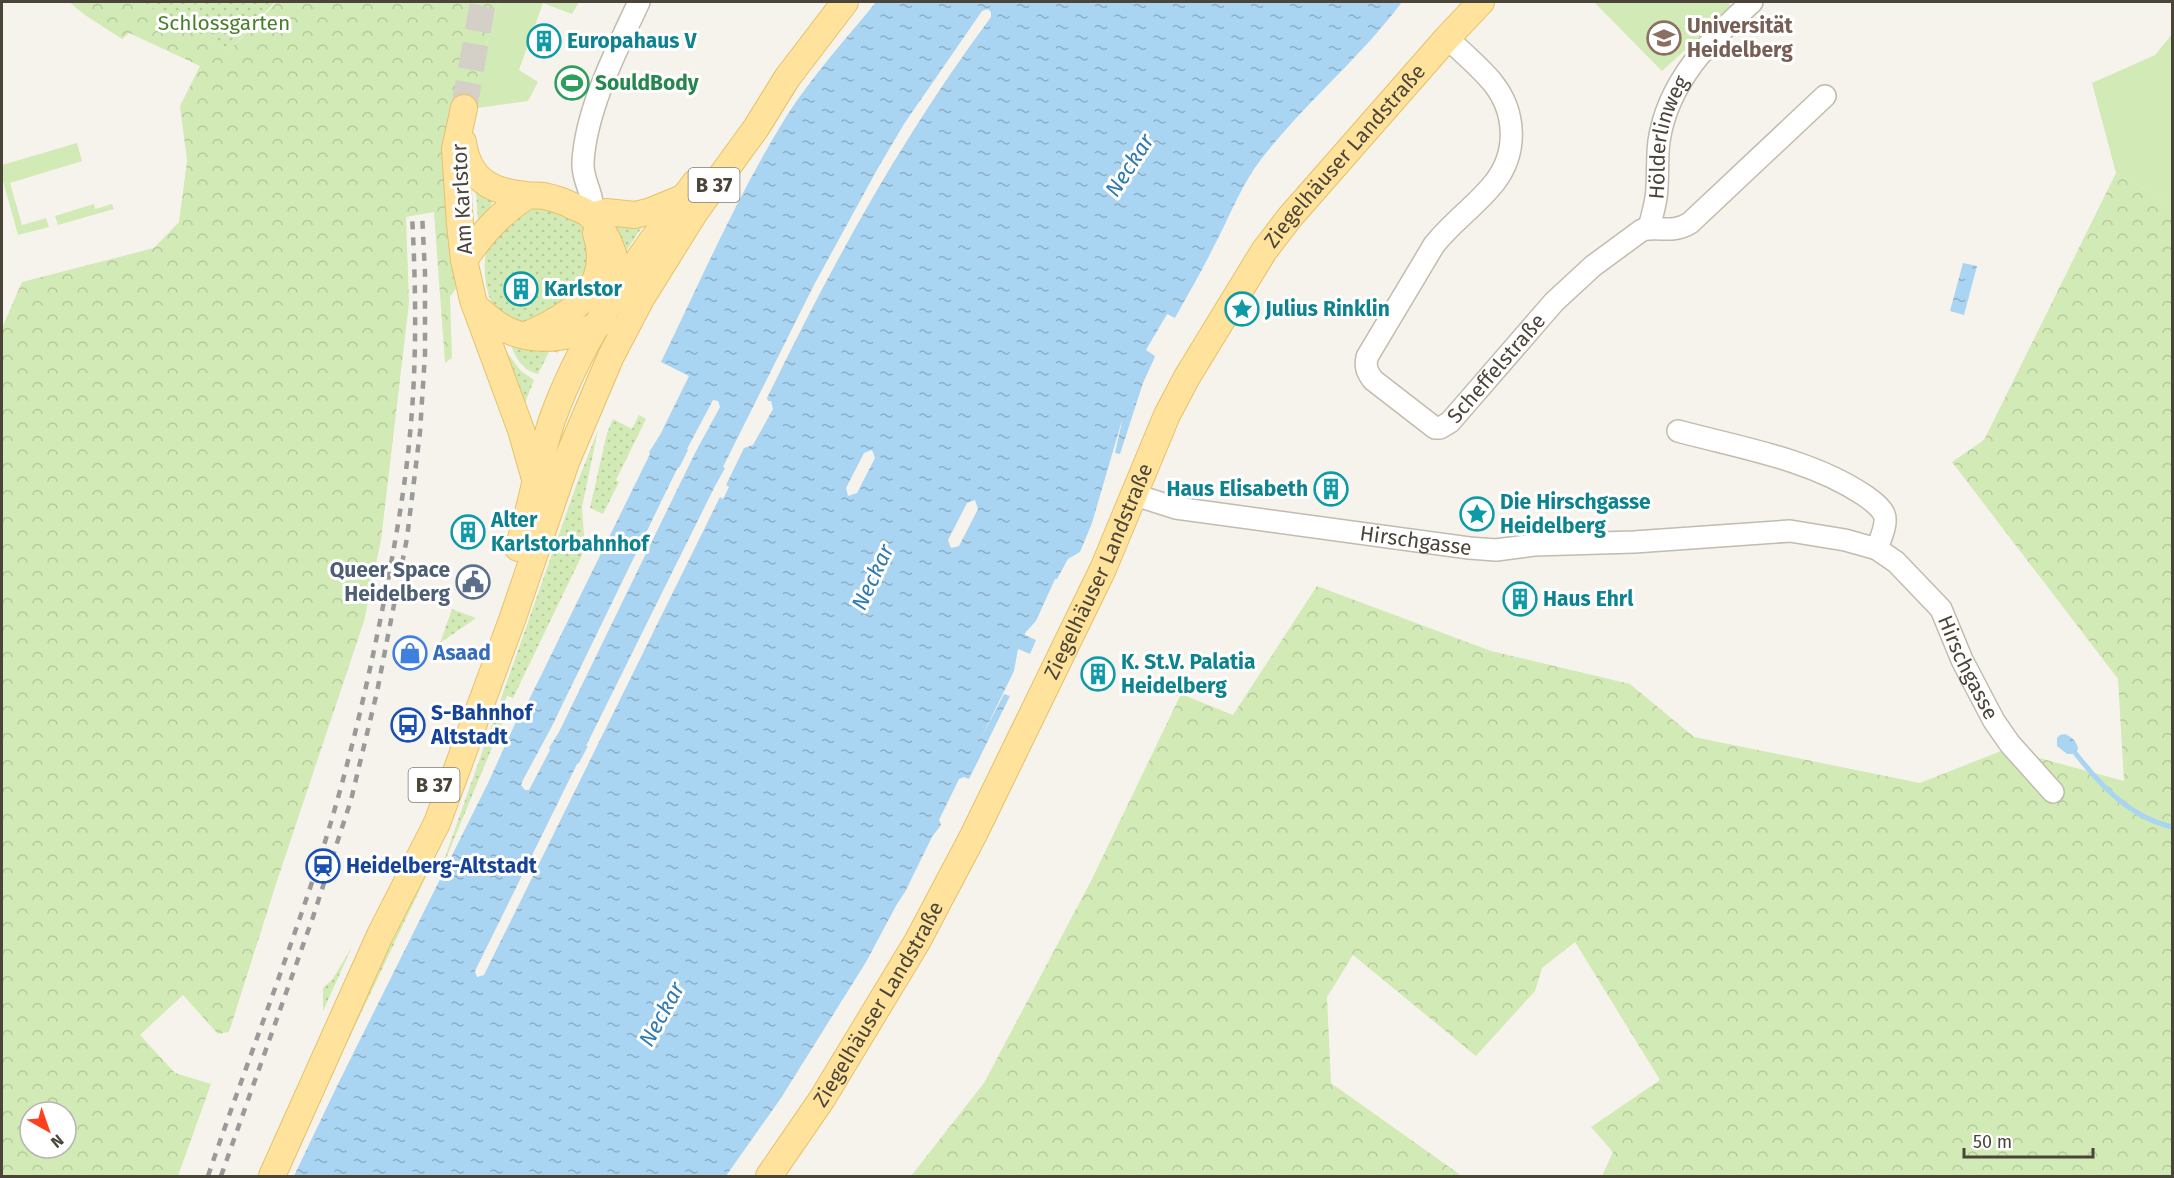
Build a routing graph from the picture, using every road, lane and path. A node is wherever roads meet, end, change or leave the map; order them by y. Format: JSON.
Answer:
{"nodes":[{"id":1,"x":639,"y":2,"type":"edge"},
{"id":2,"x":845,"y":2,"type":"edge"},
{"id":3,"x":1481,"y":2,"type":"edge"},
{"id":4,"x":1752,"y":2,"type":"edge"},
{"id":5,"x":1447,"y":38,"type":"junction"},
{"id":6,"x":787,"y":78,"type":"junction"},
{"id":7,"x":1825,"y":96,"type":"dead end"},
{"id":8,"x":527,"y":196,"type":"junction"},
{"id":9,"x":685,"y":197,"type":"junction"},
{"id":10,"x":591,"y":216,"type":"junction"},
{"id":11,"x":1649,"y":228,"type":"junction"},
{"id":12,"x":464,"y":260,"type":"junction"},
{"id":13,"x":629,"y":304,"type":"junction"},
{"id":14,"x":477,"y":308,"type":"junction"},
{"id":15,"x":596,"y":326,"type":"junction"},
{"id":16,"x":526,"y":335,"type":"junction"},
{"id":17,"x":1678,"y":431,"type":"dead end"},
{"id":18,"x":536,"y":483,"type":"junction"},
{"id":19,"x":1135,"y":495,"type":"junction"},
{"id":20,"x":1877,"y":549,"type":"junction"},
{"id":21,"x":2053,"y":792,"type":"dead end"},
{"id":22,"x":380,"y":935,"type":"junction"},
{"id":23,"x":272,"y":1176,"type":"edge"},
{"id":24,"x":769,"y":1176,"type":"edge"}],
"edges":[{"from":1,"to":10,"type":"street"},
{"from":2,"to":6,"type":"main road","number":"B 37"},
{"from":3,"to":5,"type":"main road","name":"Ziegelhäuser Landstraße"},
{"from":4,"to":11,"type":"street","name":"Hölderlinweg"},
{"from":5,"to":11,"type":"street","name":"Scheffelstraße"},
{"from":5,"to":19,"type":"main road","name":"Ziegelhäuser Landstraße"},
{"from":6,"to":9,"type":"main road","number":"B 37"},
{"from":6,"to":13,"type":"main road","number":"B 37"},
{"from":7,"to":11,"type":"street"},
{"from":8,"to":10,"type":"main road","name":"Am Karlstor"},
{"from":8,"to":12,"type":"main road"},
{"from":8,"to":12,"type":"main road","name":"Am Karlstor"},
{"from":9,"to":10,"type":"main road"},
{"from":9,"to":13,"type":"main road","number":"B 37"},
{"from":10,"to":13,"type":"main road"},
{"from":10,"to":16,"type":"main road"},
{"from":12,"to":14,"type":"main road","name":"Am Karlstor"},
{"from":13,"to":15,"type":"main road","number":"B 37"},
{"from":13,"to":22,"type":"main road","number":"B 37"},
{"from":14,"to":16,"type":"main road"},
{"from":14,"to":18,"type":"main road","name":"Am Karlstor"},
{"from":15,"to":16,"type":"main road"},
{"from":15,"to":18,"type":"main road","number":"B 37"},
{"from":17,"to":20,"type":"street"},
{"from":18,"to":22,"type":"main road","number":"B 37"},
{"from":19,"to":20,"type":"street","name":"Hirschgasse"},
{"from":19,"to":24,"type":"main road","name":"Ziegelhäuser Landstraße"},
{"from":20,"to":21,"type":"street","name":"Hirschgasse"},
{"from":22,"to":23,"type":"main road","number":"B 37"}]}
